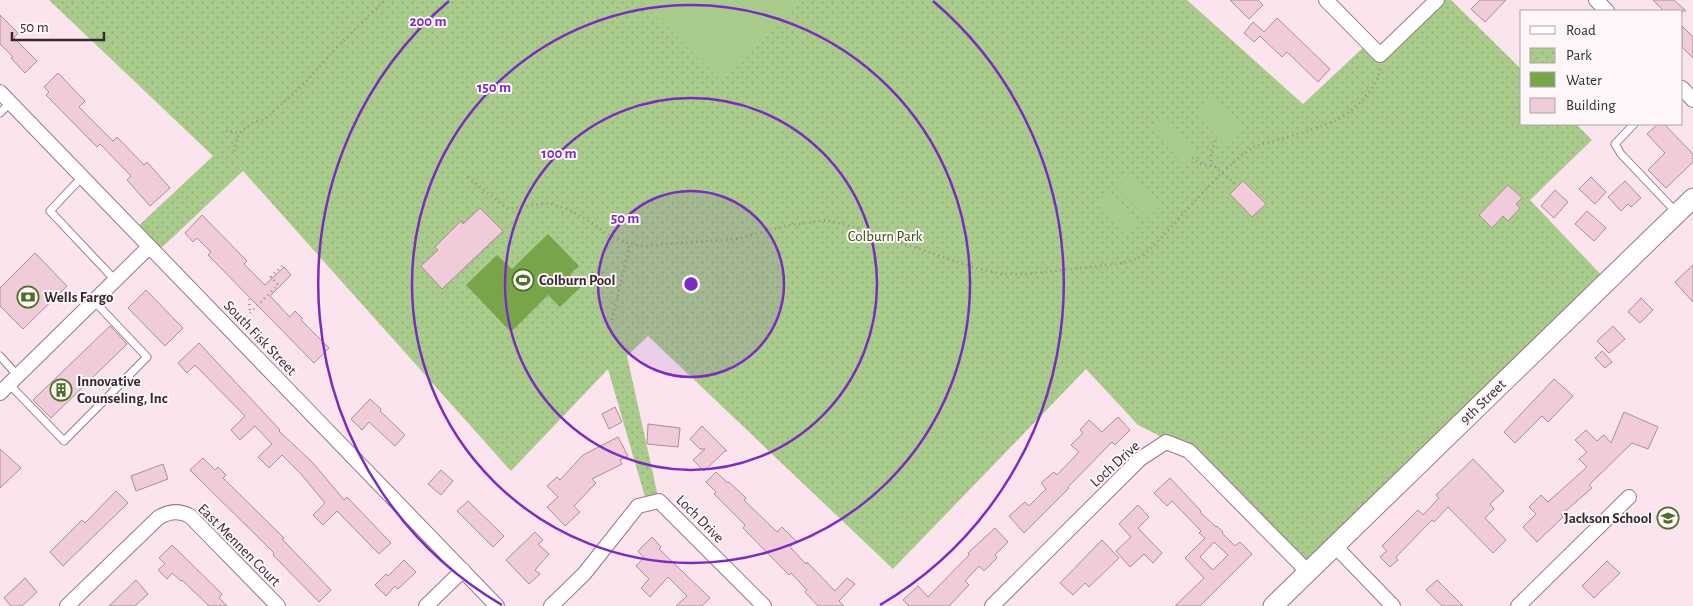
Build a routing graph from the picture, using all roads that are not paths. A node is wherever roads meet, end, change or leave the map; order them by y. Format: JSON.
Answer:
{"nodes":[{"id":1,"x":1326,"y":0,"type":"edge"},
{"id":2,"x":1437,"y":0,"type":"edge"},
{"id":3,"x":1596,"y":0,"type":"edge"},
{"id":4,"x":1606,"y":10,"type":"edge"},
{"id":5,"x":1683,"y":89,"type":"edge"},
{"id":6,"x":0,"y":92,"type":"edge"},
{"id":7,"x":1693,"y":100,"type":"edge"},
{"id":8,"x":5,"y":108,"type":"edge"},
{"id":9,"x":1633,"y":125,"type":"edge"},
{"id":10,"x":82,"y":177,"type":"junction"},
{"id":11,"x":1693,"y":198,"type":"edge"},
{"id":12,"x":1677,"y":213,"type":"junction"},
{"id":13,"x":150,"y":246,"type":"junction"},
{"id":14,"x":115,"y":280,"type":"junction"},
{"id":15,"x":94,"y":301,"type":"junction"},
{"id":16,"x":0,"y":356,"type":"edge"},
{"id":17,"x":9,"y":384,"type":"edge"},
{"id":18,"x":1629,"y":496,"type":"dead end"},
{"id":19,"x":1335,"y":546,"type":"junction"},
{"id":20,"x":463,"y":570,"type":"junction"},
{"id":21,"x":1308,"y":572,"type":"junction"},
{"id":22,"x":67,"y":606,"type":"edge"},
{"id":23,"x":278,"y":606,"type":"edge"},
{"id":24,"x":426,"y":606,"type":"edge"},
{"id":25,"x":497,"y":606,"type":"edge"},
{"id":26,"x":551,"y":606,"type":"edge"},
{"id":27,"x":764,"y":606,"type":"edge"},
{"id":28,"x":992,"y":606,"type":"edge"},
{"id":29,"x":1273,"y":606,"type":"edge"},
{"id":30,"x":1392,"y":606,"type":"edge"},
{"id":31,"x":1518,"y":606,"type":"edge"}],
"edges":[{"from":1,"to":2,"type":"street"},
{"from":3,"to":4,"type":"street"},
{"from":5,"to":7,"type":"street"},
{"from":6,"to":8,"type":"street","name":"South Fisk Street"},
{"from":8,"to":10,"type":"street","name":"South Fisk Street"},
{"from":9,"to":12,"type":"lane"},
{"from":10,"to":13,"type":"street","name":"South Fisk Street"},
{"from":10,"to":14,"type":"lane"},
{"from":11,"to":12,"type":"street","name":"9th Street"},
{"from":12,"to":19,"type":"street","name":"9th Street"},
{"from":13,"to":14,"type":"street"},
{"from":13,"to":20,"type":"street","name":"South Fisk Street"},
{"from":14,"to":15,"type":"street"},
{"from":15,"to":17,"type":"street"},
{"from":15,"to":17,"type":"lane"},
{"from":16,"to":17,"type":"lane"},
{"from":18,"to":31,"type":"street"},
{"from":19,"to":21,"type":"street","name":"9th Street"},
{"from":19,"to":30,"type":"street"},
{"from":20,"to":24,"type":"street"},
{"from":20,"to":25,"type":"street","name":"South Fisk Street"},
{"from":21,"to":28,"type":"street","name":"Loch Drive"},
{"from":21,"to":29,"type":"street","name":"9th Street"},
{"from":22,"to":23,"type":"street","name":"East Mennen Court"},
{"from":26,"to":27,"type":"street","name":"Loch Drive"}]}
